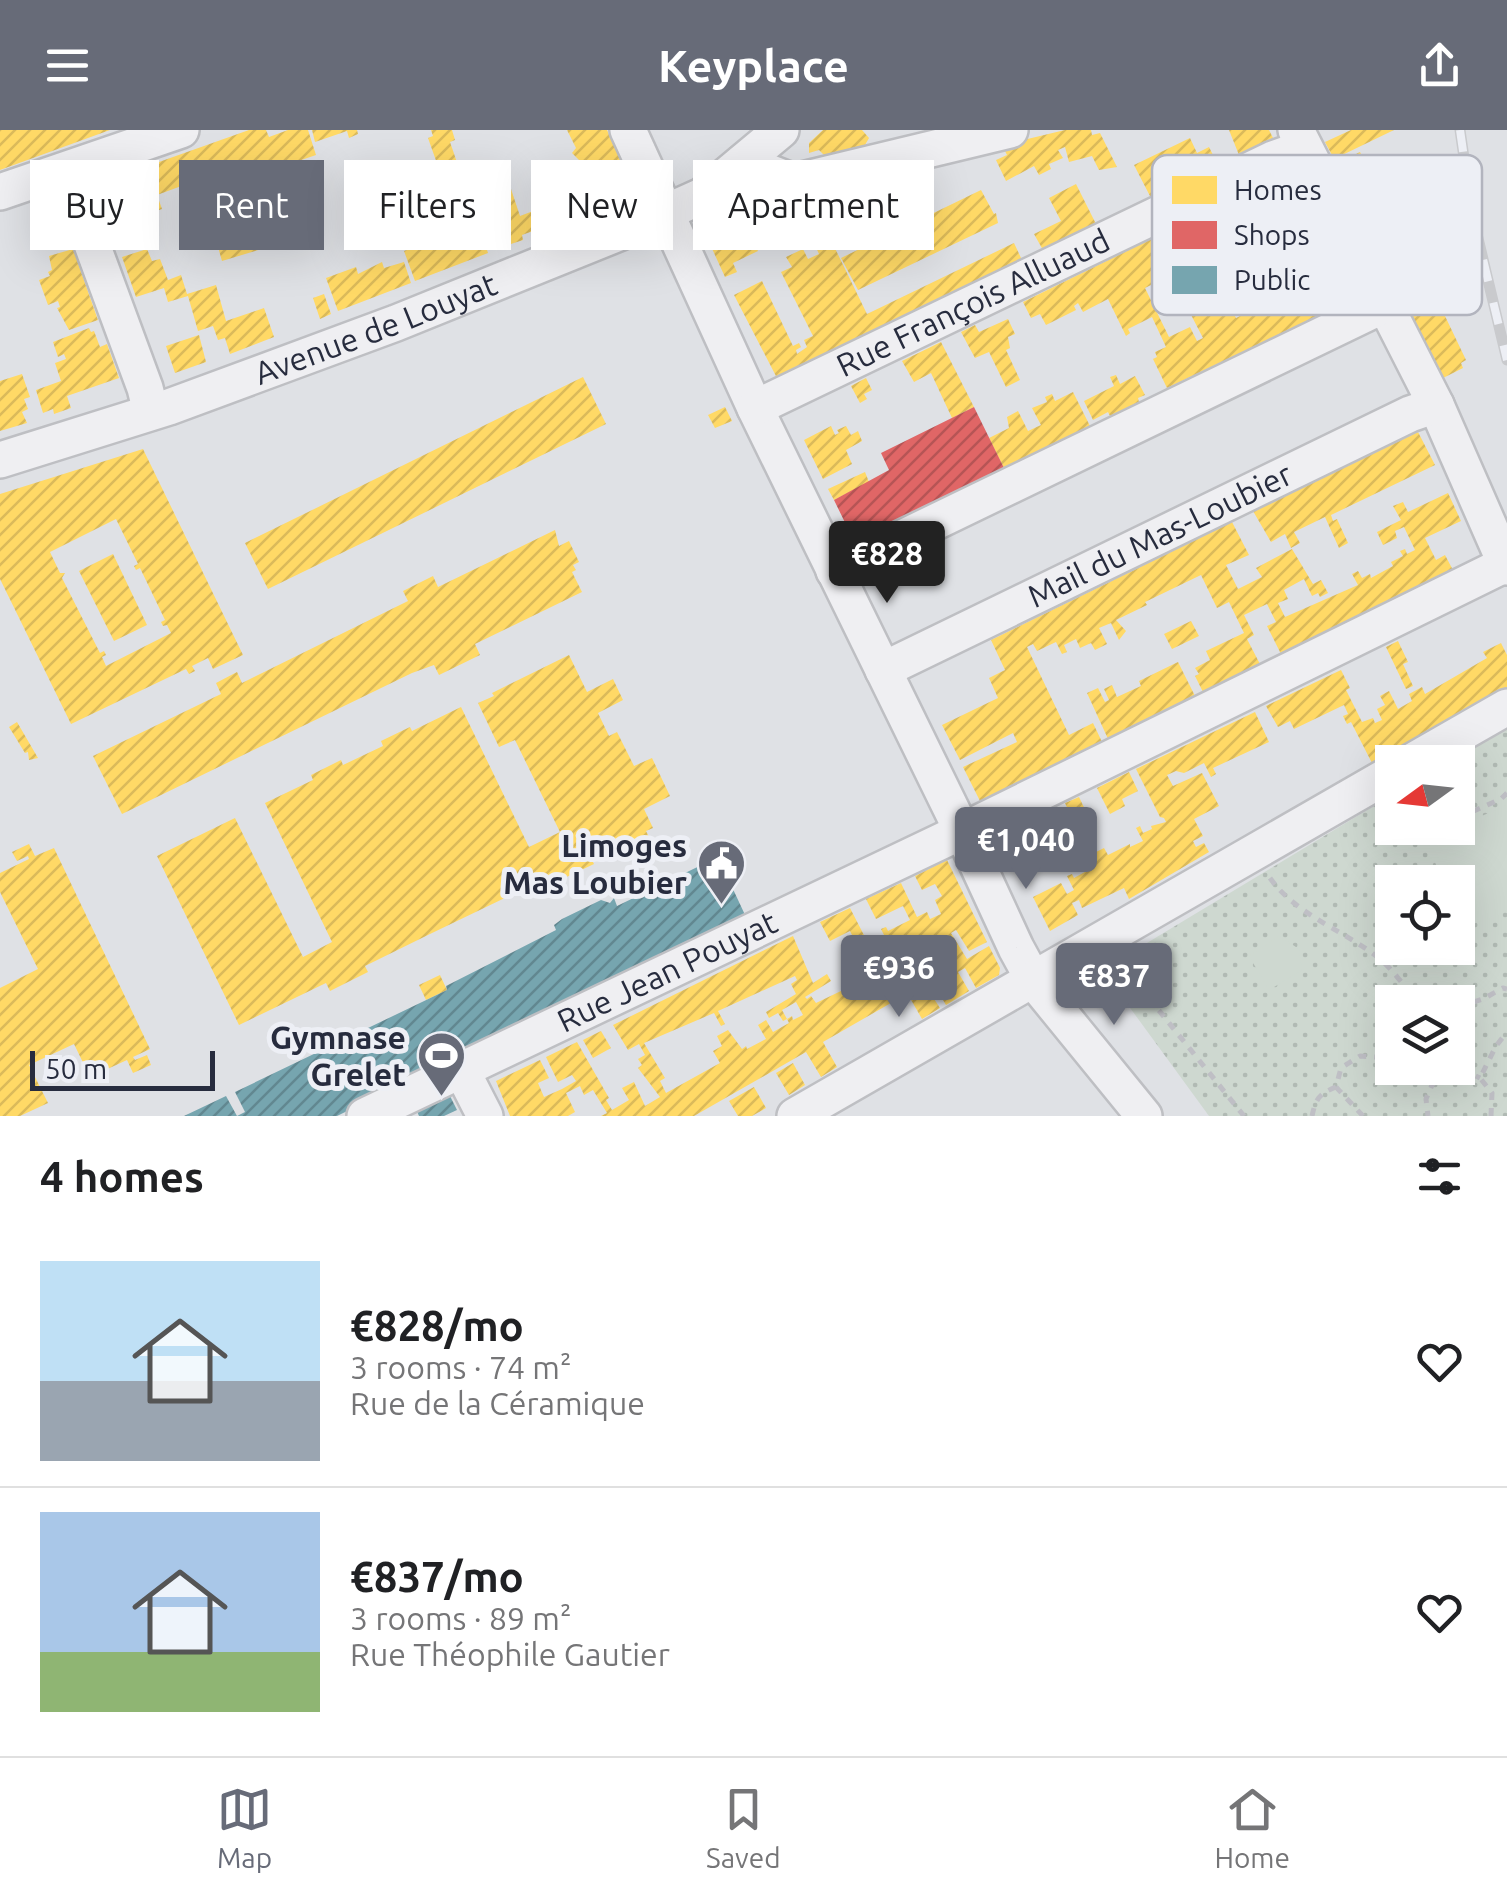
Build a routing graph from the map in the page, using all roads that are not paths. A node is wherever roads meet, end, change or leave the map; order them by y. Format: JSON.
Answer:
{"nodes":[{"id":1,"x":181,"y":130,"type":"edge"},
{"id":2,"x":628,"y":130,"type":"edge"},
{"id":3,"x":780,"y":130,"type":"edge"},
{"id":4,"x":1010,"y":130,"type":"edge"},
{"id":5,"x":1300,"y":139,"type":"edge"},
{"id":6,"x":1278,"y":155,"type":"edge"},
{"id":7,"x":96,"y":160,"type":"edge"},
{"id":8,"x":641,"y":160,"type":"edge"},
{"id":9,"x":745,"y":160,"type":"edge"},
{"id":10,"x":885,"y":160,"type":"edge"},
{"id":11,"x":30,"y":182,"type":"edge"},
{"id":12,"x":0,"y":192,"type":"edge"},
{"id":13,"x":1152,"y":217,"type":"edge"},
{"id":14,"x":673,"y":231,"type":"edge"},
{"id":15,"x":94,"y":250,"type":"edge"},
{"id":16,"x":572,"y":250,"type":"edge"},
{"id":17,"x":1363,"y":315,"type":"edge"},
{"id":18,"x":1389,"y":315,"type":"edge"},
{"id":19,"x":1436,"y":406,"type":"junction"},
{"id":20,"x":755,"y":408,"type":"junction"},
{"id":21,"x":151,"y":412,"type":"junction"},
{"id":22,"x":0,"y":460,"type":"edge"},
{"id":23,"x":1506,"y":566,"type":"edge"},
{"id":24,"x":834,"y":571,"type":"junction"},
{"id":25,"x":883,"y":670,"type":"junction"},
{"id":26,"x":1507,"y":707,"type":"edge"},
{"id":27,"x":1440,"y":745,"type":"edge"},
{"id":28,"x":1375,"y":783,"type":"edge"},
{"id":29,"x":962,"y":831,"type":"junction"},
{"id":30,"x":1034,"y":981,"type":"junction"},
{"id":31,"x":462,"y":1072,"type":"junction"},
{"id":32,"x":365,"y":1116,"type":"edge"},
{"id":33,"x":485,"y":1116,"type":"edge"},
{"id":34,"x":795,"y":1116,"type":"edge"},
{"id":35,"x":1144,"y":1116,"type":"edge"}],
"edges":[{"from":1,"to":7,"type":"street"},
{"from":2,"to":8,"type":"street"},
{"from":3,"to":9,"type":"street","name":"Avenue de Louyat"},
{"from":4,"to":10,"type":"street"},
{"from":5,"to":6,"type":"street","name":"Rue François Alluaud"},
{"from":11,"to":12,"type":"street"},
{"from":13,"to":20,"type":"street","name":"Rue François Alluaud"},
{"from":14,"to":20,"type":"street"},
{"from":15,"to":21,"type":"street"},
{"from":16,"to":21,"type":"street","name":"Avenue de Louyat"},
{"from":17,"to":24,"type":"street"},
{"from":18,"to":19,"type":"street"},
{"from":19,"to":23,"type":"street"},
{"from":19,"to":25,"type":"street","name":"Mail du Mas-Loubier"},
{"from":20,"to":24,"type":"street"},
{"from":21,"to":22,"type":"street","name":"Avenue de Louyat"},
{"from":23,"to":29,"type":"street","name":"Rue Jean Pouyat"},
{"from":24,"to":25,"type":"street"},
{"from":25,"to":29,"type":"street"},
{"from":26,"to":27,"type":"street"},
{"from":28,"to":30,"type":"street"},
{"from":29,"to":30,"type":"street"},
{"from":29,"to":31,"type":"street","name":"Rue Jean Pouyat"},
{"from":30,"to":34,"type":"street"},
{"from":30,"to":35,"type":"street"},
{"from":31,"to":32,"type":"street","name":"Rue Jean Pouyat"},
{"from":31,"to":33,"type":"street"}]}
